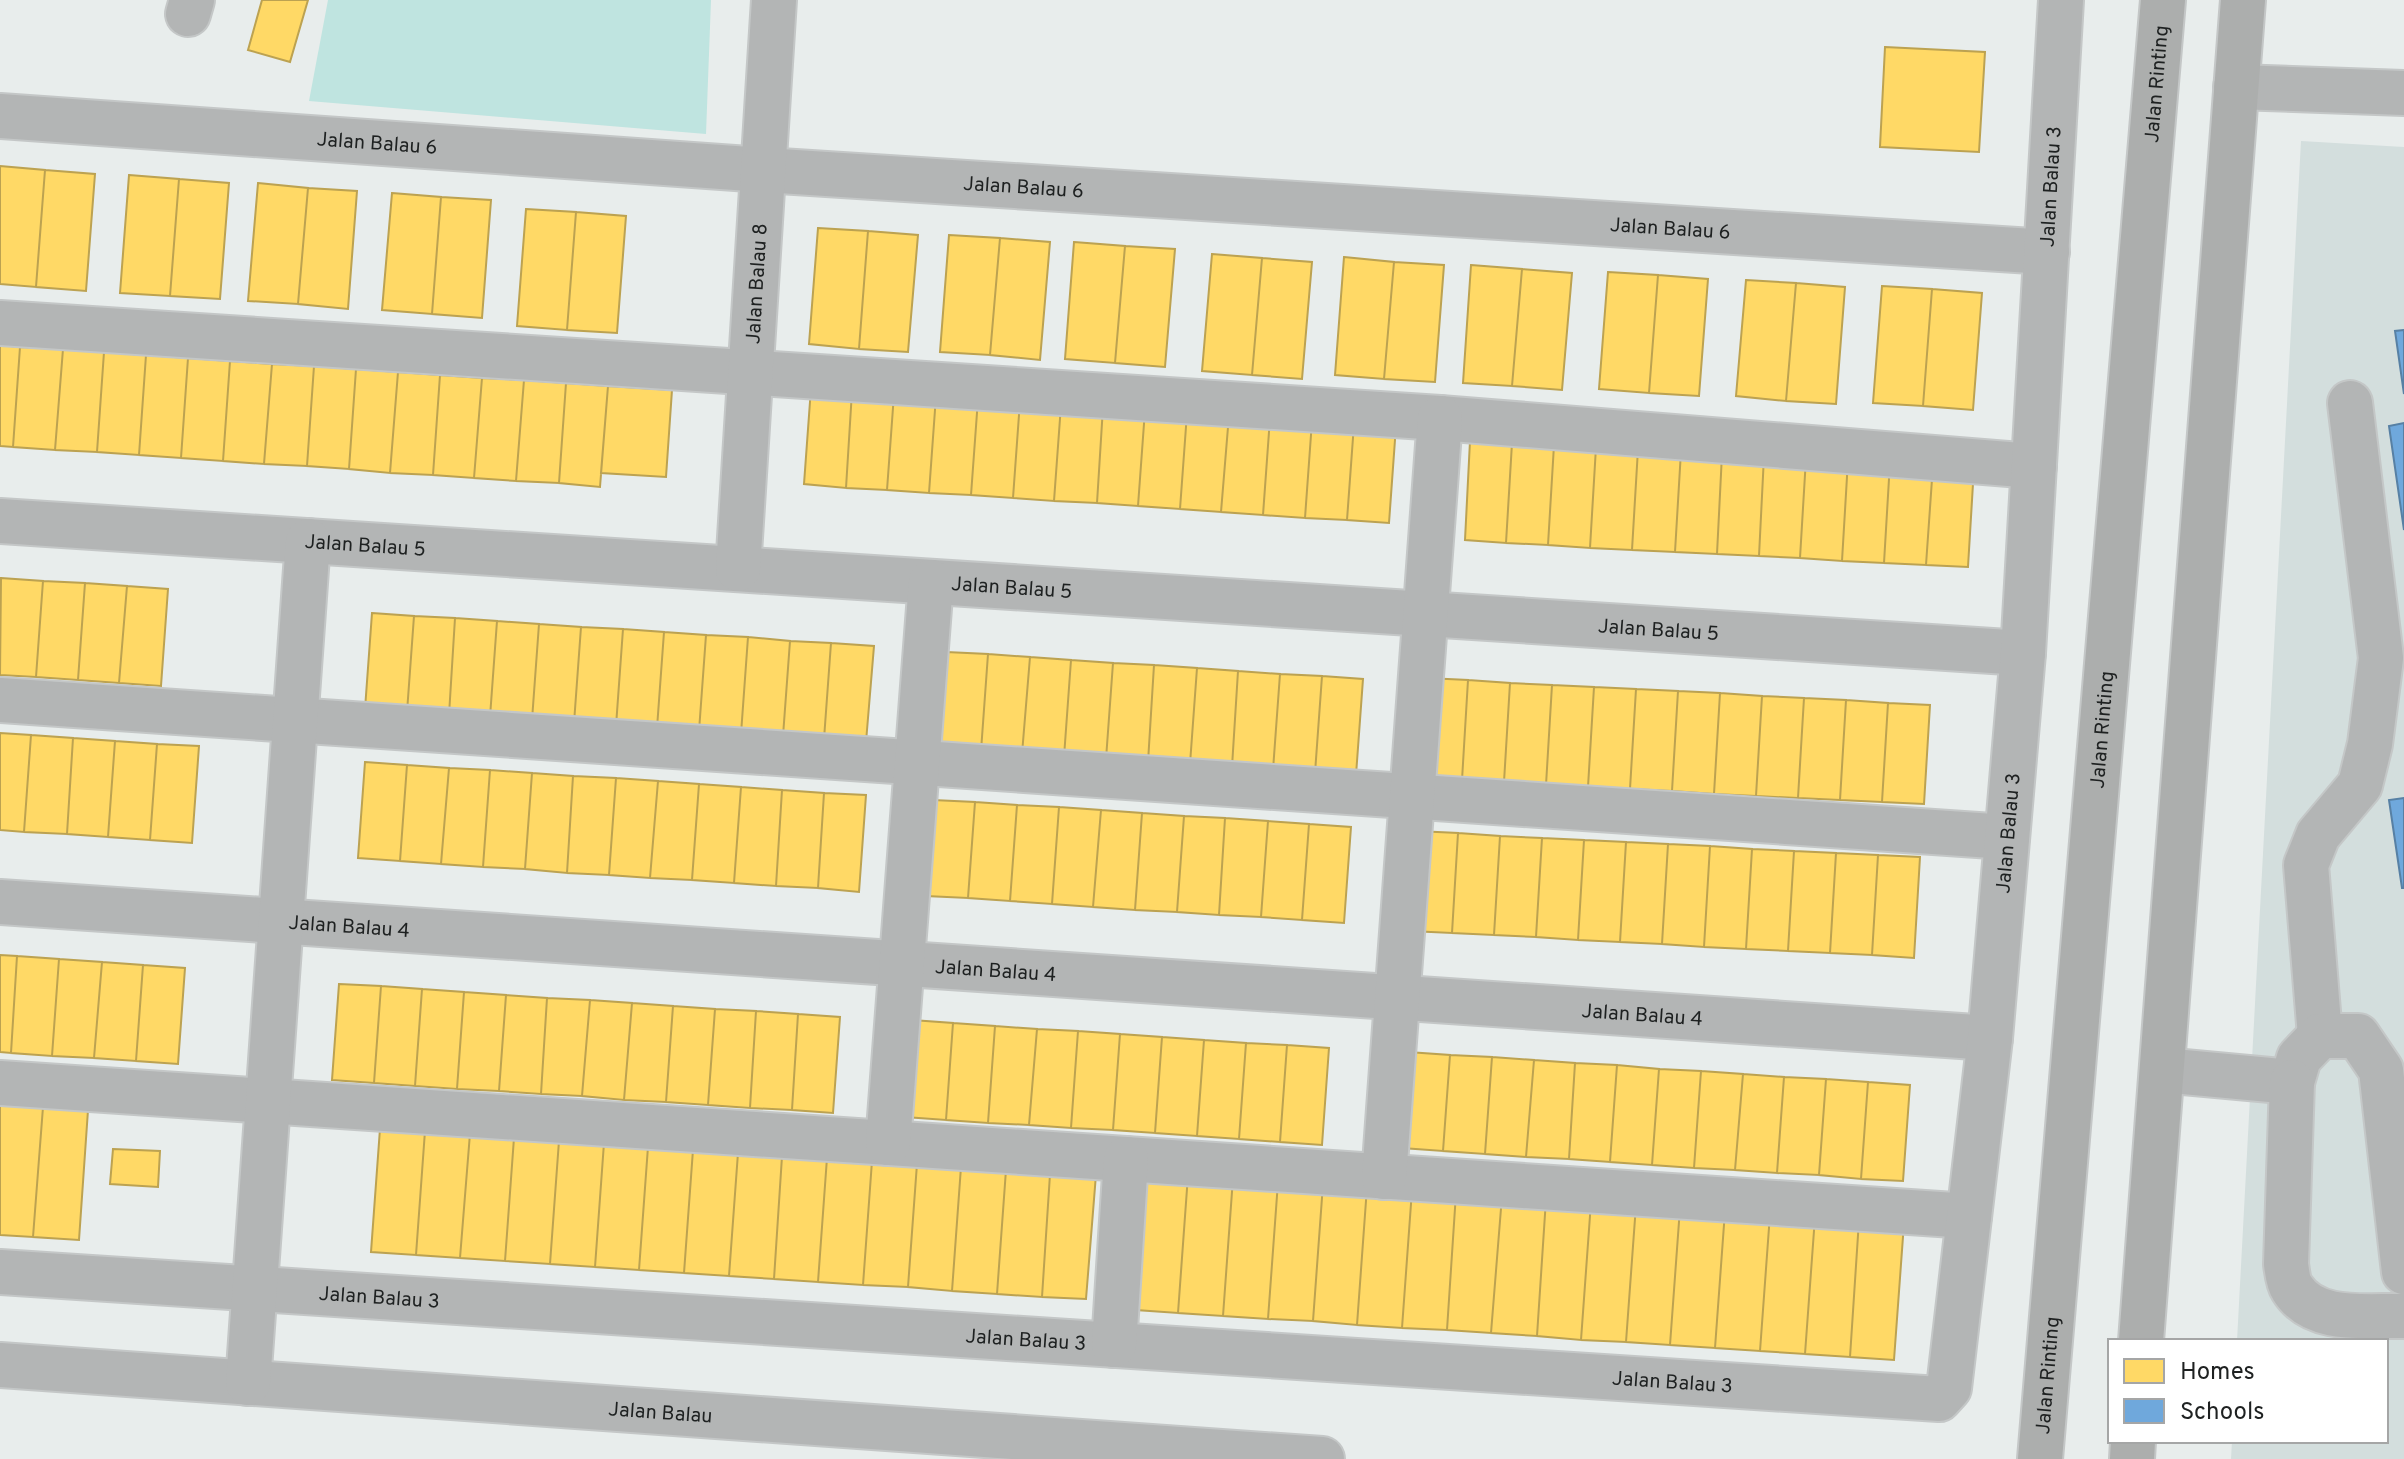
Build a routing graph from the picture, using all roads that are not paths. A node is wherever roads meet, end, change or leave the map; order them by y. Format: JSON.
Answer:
{"nodes":[{"id":1,"x":774,"y":0,"type":"edge"},
{"id":2,"x":2061,"y":0,"type":"edge"},
{"id":3,"x":2163,"y":0,"type":"edge"},
{"id":4,"x":2243,"y":0,"type":"edge"},
{"id":5,"x":2236,"y":87,"type":"junction"},
{"id":6,"x":2404,"y":93,"type":"edge"},
{"id":7,"x":0,"y":116,"type":"edge"},
{"id":8,"x":764,"y":170,"type":"junction"},
{"id":9,"x":2047,"y":252,"type":"junction"},
{"id":10,"x":0,"y":323,"type":"edge"},
{"id":11,"x":751,"y":374,"type":"junction"},
{"id":12,"x":2350,"y":403,"type":"dead end"},
{"id":13,"x":1440,"y":418,"type":"junction"},
{"id":14,"x":2034,"y":466,"type":"junction"},
{"id":15,"x":0,"y":521,"type":"edge"},
{"id":16,"x":308,"y":541,"type":"junction"},
{"id":17,"x":738,"y":569,"type":"junction"},
{"id":18,"x":931,"y":582,"type":"junction"},
{"id":19,"x":1425,"y":614,"type":"junction"},
{"id":20,"x":2023,"y":653,"type":"junction"},
{"id":21,"x":0,"y":700,"type":"edge"},
{"id":22,"x":296,"y":720,"type":"junction"},
{"id":23,"x":917,"y":762,"type":"junction"},
{"id":24,"x":1412,"y":796,"type":"junction"},
{"id":25,"x":2007,"y":837,"type":"junction"},
{"id":26,"x":0,"y":902,"type":"edge"},
{"id":27,"x":281,"y":921,"type":"junction"},
{"id":28,"x":901,"y":964,"type":"junction"},
{"id":29,"x":1397,"y":998,"type":"junction"},
{"id":30,"x":2320,"y":1036,"type":"junction"},
{"id":31,"x":1990,"y":1038,"type":"junction"},
{"id":32,"x":2162,"y":1070,"type":"junction"},
{"id":33,"x":2292,"y":1082,"type":"junction"},
{"id":34,"x":0,"y":1083,"type":"edge"},
{"id":35,"x":268,"y":1101,"type":"junction"},
{"id":36,"x":888,"y":1143,"type":"junction"},
{"id":37,"x":1126,"y":1159,"type":"junction"},
{"id":38,"x":1384,"y":1177,"type":"junction"},
{"id":39,"x":1969,"y":1216,"type":"junction"},
{"id":40,"x":0,"y":1272,"type":"edge"},
{"id":41,"x":2404,"y":1272,"type":"edge"},
{"id":42,"x":255,"y":1288,"type":"junction"},
{"id":43,"x":2404,"y":1316,"type":"edge"},
{"id":44,"x":2141,"y":1339,"type":"edge"},
{"id":45,"x":1114,"y":1345,"type":"junction"},
{"id":46,"x":0,"y":1365,"type":"edge"},
{"id":47,"x":248,"y":1383,"type":"junction"},
{"id":48,"x":1322,"y":1459,"type":"edge"},
{"id":49,"x":2040,"y":1459,"type":"edge"}],
"edges":[{"from":1,"to":8,"type":"street","name":"Jalan Balau 8"},
{"from":2,"to":9,"type":"street","name":"Jalan Balau 3"},
{"from":3,"to":49,"type":"main road","name":"Jalan Rinting"},
{"from":4,"to":5,"type":"main road"},
{"from":5,"to":6,"type":"street"},
{"from":5,"to":32,"type":"main road"},
{"from":7,"to":8,"type":"street","name":"Jalan Balau 6"},
{"from":8,"to":9,"type":"street","name":"Jalan Balau 6"},
{"from":8,"to":11,"type":"street","name":"Jalan Balau 8"},
{"from":9,"to":14,"type":"street","name":"Jalan Balau 3"},
{"from":10,"to":11,"type":"street"},
{"from":11,"to":13,"type":"street"},
{"from":11,"to":17,"type":"street","name":"Jalan Balau 8"},
{"from":12,"to":30,"type":"street"},
{"from":13,"to":14,"type":"street"},
{"from":13,"to":19,"type":"street"},
{"from":14,"to":20,"type":"street","name":"Jalan Balau 3"},
{"from":15,"to":16,"type":"street","name":"Jalan Balau 5"},
{"from":16,"to":17,"type":"street","name":"Jalan Balau 5"},
{"from":16,"to":22,"type":"street"},
{"from":17,"to":18,"type":"street","name":"Jalan Balau 5"},
{"from":18,"to":19,"type":"street","name":"Jalan Balau 5"},
{"from":18,"to":23,"type":"street"},
{"from":19,"to":20,"type":"street","name":"Jalan Balau 5"},
{"from":19,"to":24,"type":"street"},
{"from":20,"to":25,"type":"street","name":"Jalan Balau 3"},
{"from":21,"to":22,"type":"street"},
{"from":22,"to":23,"type":"street"},
{"from":22,"to":27,"type":"street"},
{"from":23,"to":24,"type":"street"},
{"from":23,"to":28,"type":"street"},
{"from":24,"to":25,"type":"street"},
{"from":24,"to":29,"type":"street"},
{"from":25,"to":31,"type":"street","name":"Jalan Balau 3"},
{"from":26,"to":27,"type":"street","name":"Jalan Balau 4"},
{"from":27,"to":28,"type":"street","name":"Jalan Balau 4"},
{"from":27,"to":35,"type":"street"},
{"from":28,"to":29,"type":"street","name":"Jalan Balau 4"},
{"from":28,"to":36,"type":"street"},
{"from":29,"to":31,"type":"street","name":"Jalan Balau 4"},
{"from":29,"to":38,"type":"street"},
{"from":30,"to":33,"type":"street"},
{"from":30,"to":41,"type":"street"},
{"from":31,"to":39,"type":"street","name":"Jalan Balau 3"},
{"from":32,"to":33,"type":"street"},
{"from":32,"to":44,"type":"main road"},
{"from":33,"to":43,"type":"street"},
{"from":34,"to":35,"type":"street"},
{"from":35,"to":36,"type":"street"},
{"from":35,"to":42,"type":"street"},
{"from":36,"to":37,"type":"street"},
{"from":37,"to":38,"type":"street"},
{"from":37,"to":45,"type":"street"},
{"from":38,"to":39,"type":"street"},
{"from":39,"to":45,"type":"street","name":"Jalan Balau 3"},
{"from":40,"to":42,"type":"street","name":"Jalan Balau 3"},
{"from":42,"to":45,"type":"street","name":"Jalan Balau 3"},
{"from":42,"to":47,"type":"street"},
{"from":46,"to":47,"type":"street","name":"Jalan Balau"},
{"from":47,"to":48,"type":"street","name":"Jalan Balau"}]}
